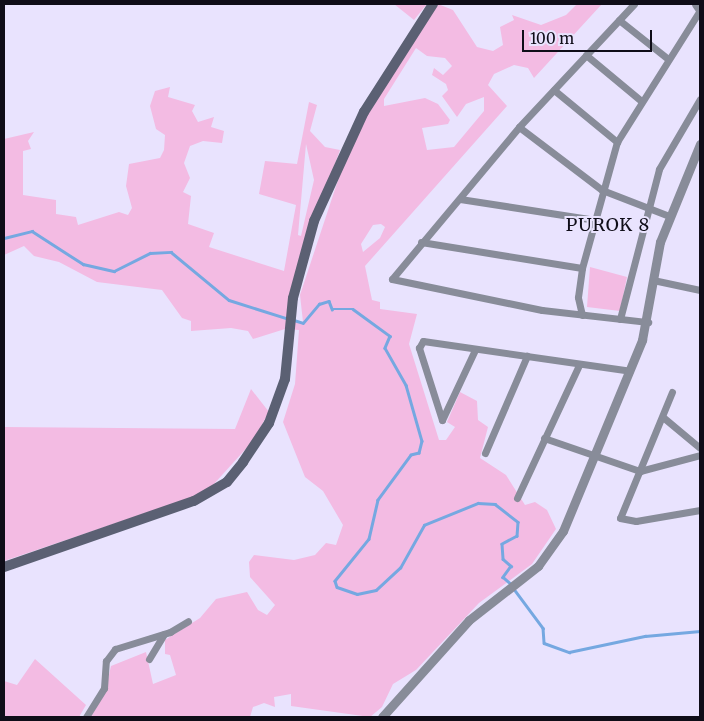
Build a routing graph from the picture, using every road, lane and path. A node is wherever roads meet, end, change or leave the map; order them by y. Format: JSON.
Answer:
{"nodes":[{"id":1,"x":433,"y":4,"type":"edge"},
{"id":2,"x":634,"y":4,"type":"edge"},
{"id":3,"x":696,"y":4,"type":"edge"},
{"id":4,"x":700,"y":10,"type":"edge"},
{"id":5,"x":619,"y":20,"type":"junction"},
{"id":6,"x":586,"y":55,"type":"junction"},
{"id":7,"x":667,"y":58,"type":"junction"},
{"id":8,"x":554,"y":90,"type":"junction"},
{"id":9,"x":700,"y":99,"type":"edge"},
{"id":10,"x":640,"y":100,"type":"junction"},
{"id":11,"x":519,"y":127,"type":"junction"},
{"id":12,"x":617,"y":142,"type":"junction"},
{"id":13,"x":700,"y":144,"type":"edge"},
{"id":14,"x":602,"y":190,"type":"junction"},
{"id":15,"x":460,"y":198,"type":"junction"},
{"id":16,"x":647,"y":208,"type":"junction"},
{"id":17,"x":668,"y":216,"type":"junction"},
{"id":18,"x":595,"y":220,"type":"junction"},
{"id":19,"x":421,"y":242,"type":"junction"},
{"id":20,"x":582,"y":268,"type":"junction"},
{"id":21,"x":653,"y":280,"type":"junction"},
{"id":22,"x":700,"y":290,"type":"edge"},
{"id":23,"x":582,"y":314,"type":"junction"},
{"id":24,"x":620,"y":319,"type":"junction"},
{"id":25,"x":648,"y":322,"type":"junction"},
{"id":26,"x":475,"y":350,"type":"junction"},
{"id":27,"x":527,"y":356,"type":"junction"},
{"id":28,"x":579,"y":365,"type":"junction"},
{"id":29,"x":630,"y":371,"type":"junction"},
{"id":30,"x":672,"y":392,"type":"dead end"},
{"id":31,"x":664,"y":418,"type":"junction"},
{"id":32,"x":544,"y":438,"type":"junction"},
{"id":33,"x":700,"y":448,"type":"edge"},
{"id":34,"x":485,"y":453,"type":"dead end"},
{"id":35,"x":700,"y":455,"type":"edge"},
{"id":36,"x":595,"y":458,"type":"junction"},
{"id":37,"x":640,"y":471,"type":"junction"},
{"id":38,"x":517,"y":498,"type":"dead end"},
{"id":39,"x":700,"y":510,"type":"edge"},
{"id":40,"x":4,"y":567,"type":"edge"},
{"id":41,"x":188,"y":621,"type":"dead end"},
{"id":42,"x":165,"y":634,"type":"junction"},
{"id":43,"x":149,"y":659,"type":"dead end"},
{"id":44,"x":86,"y":717,"type":"edge"},
{"id":45,"x":382,"y":717,"type":"edge"}],
"edges":[{"from":1,"to":40,"type":"main road"},
{"from":2,"to":5,"type":"street"},
{"from":3,"to":4,"type":"street"},
{"from":4,"to":7,"type":"street"},
{"from":5,"to":6,"type":"street"},
{"from":5,"to":7,"type":"street"},
{"from":6,"to":8,"type":"street"},
{"from":6,"to":10,"type":"street"},
{"from":7,"to":10,"type":"street"},
{"from":8,"to":11,"type":"street"},
{"from":8,"to":12,"type":"street"},
{"from":9,"to":16,"type":"street"},
{"from":10,"to":12,"type":"street"},
{"from":11,"to":14,"type":"street"},
{"from":11,"to":15,"type":"street"},
{"from":12,"to":14,"type":"street"},
{"from":13,"to":17,"type":"street"},
{"from":14,"to":16,"type":"street"},
{"from":14,"to":18,"type":"street"},
{"from":15,"to":18,"type":"street"},
{"from":15,"to":19,"type":"street"},
{"from":16,"to":17,"type":"street"},
{"from":16,"to":24,"type":"street"},
{"from":17,"to":21,"type":"street"},
{"from":18,"to":20,"type":"street"},
{"from":19,"to":20,"type":"street"},
{"from":19,"to":23,"type":"street"},
{"from":20,"to":23,"type":"street"},
{"from":21,"to":22,"type":"street"},
{"from":21,"to":25,"type":"street"},
{"from":23,"to":24,"type":"street"},
{"from":24,"to":25,"type":"street"},
{"from":25,"to":29,"type":"street"},
{"from":26,"to":26,"type":"street"},
{"from":26,"to":27,"type":"street"},
{"from":27,"to":28,"type":"street"},
{"from":27,"to":34,"type":"street"},
{"from":28,"to":29,"type":"street"},
{"from":28,"to":32,"type":"street"},
{"from":29,"to":36,"type":"street"},
{"from":30,"to":31,"type":"street"},
{"from":31,"to":33,"type":"street"},
{"from":31,"to":37,"type":"street"},
{"from":32,"to":36,"type":"street"},
{"from":32,"to":38,"type":"street"},
{"from":35,"to":37,"type":"street"},
{"from":36,"to":37,"type":"street"},
{"from":36,"to":45,"type":"street"},
{"from":37,"to":39,"type":"street"},
{"from":41,"to":42,"type":"street"},
{"from":42,"to":43,"type":"street"},
{"from":42,"to":44,"type":"street"}]}
